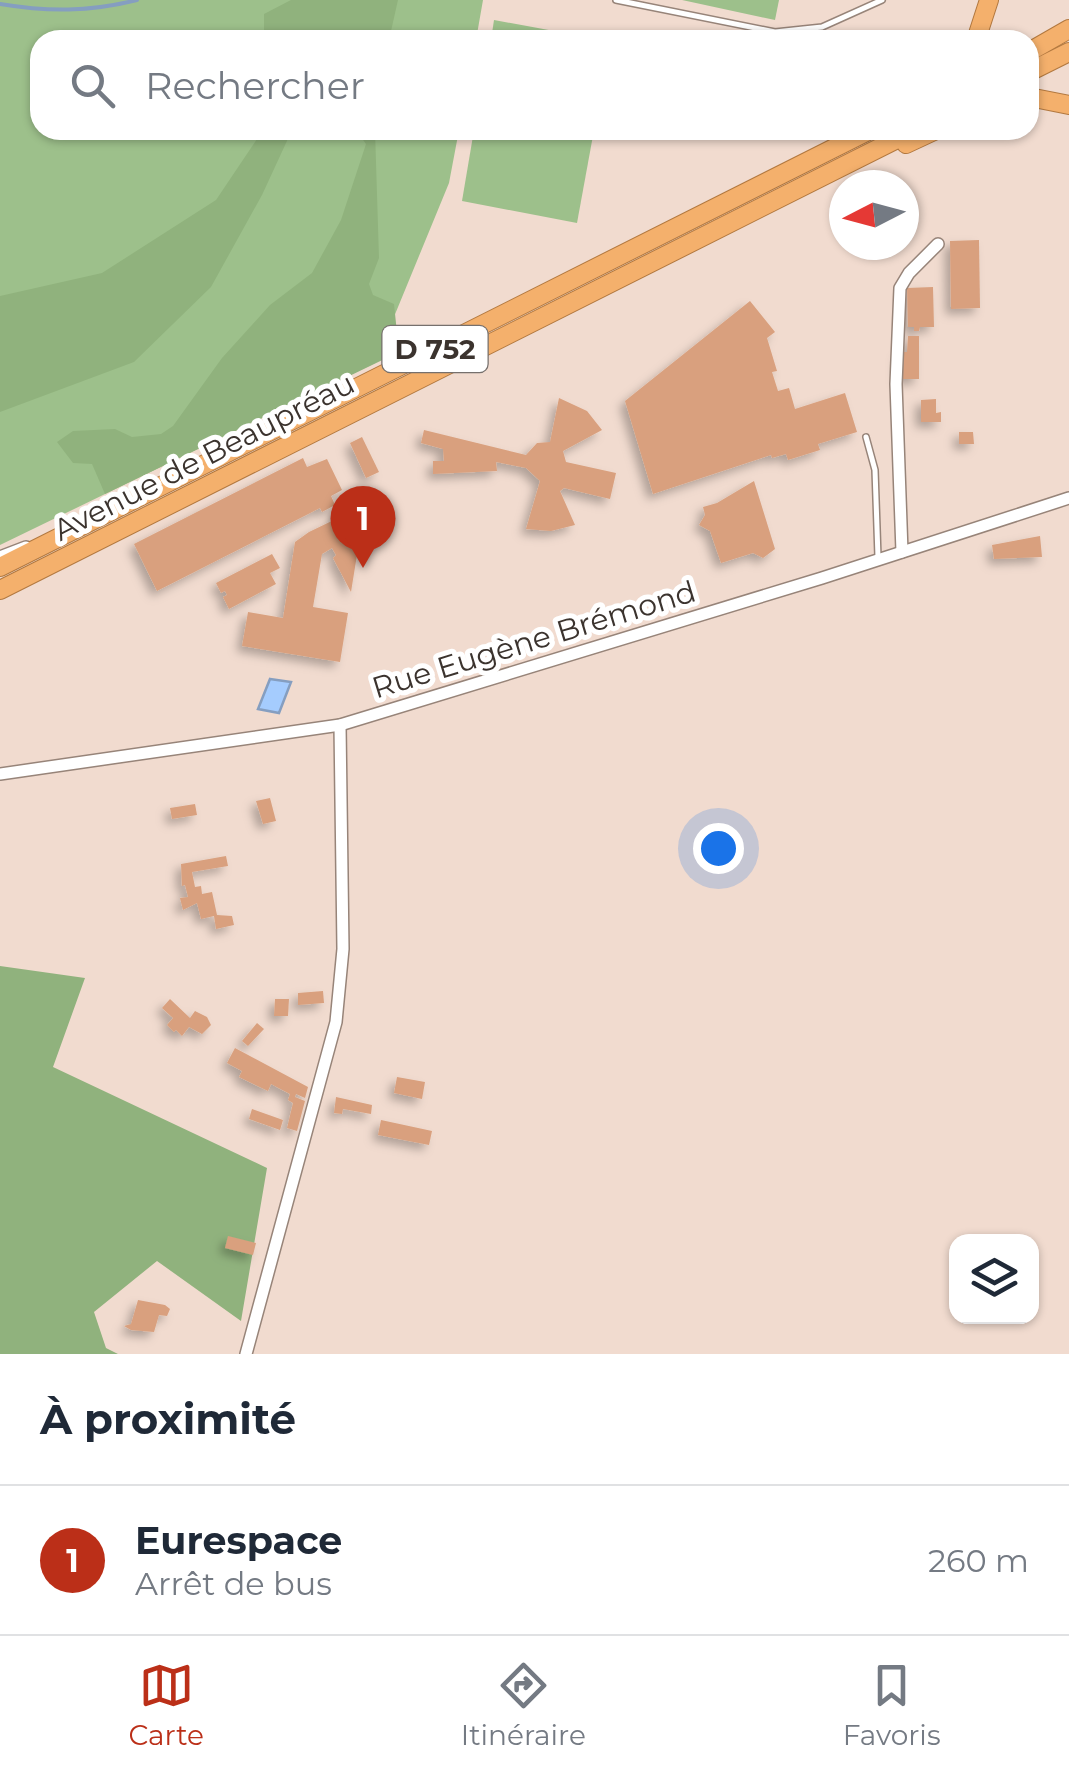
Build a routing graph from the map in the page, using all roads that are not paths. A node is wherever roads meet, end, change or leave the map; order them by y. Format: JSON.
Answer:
{"nodes":[{"id":1,"x":616,"y":0,"type":"edge"},
{"id":2,"x":882,"y":0,"type":"edge"},
{"id":3,"x":989,"y":0,"type":"edge"},
{"id":4,"x":1069,"y":29,"type":"edge"},
{"id":5,"x":765,"y":30,"type":"edge"},
{"id":6,"x":794,"y":30,"type":"edge"},
{"id":7,"x":979,"y":30,"type":"edge"},
{"id":8,"x":1039,"y":46,"type":"edge"},
{"id":9,"x":1069,"y":52,"type":"edge"},
{"id":10,"x":1039,"y":67,"type":"edge"},
{"id":11,"x":1039,"y":99,"type":"edge"},
{"id":12,"x":1069,"y":105,"type":"edge"},
{"id":13,"x":850,"y":140,"type":"edge"},
{"id":14,"x":896,"y":140,"type":"edge"},
{"id":15,"x":914,"y":140,"type":"edge"},
{"id":16,"x":818,"y":180,"type":"junction"},
{"id":17,"x":938,"y":244,"type":"dead end"},
{"id":18,"x":866,"y":437,"type":"dead end"},
{"id":19,"x":1069,"y":498,"type":"edge"},
{"id":20,"x":54,"y":540,"type":"junction"},
{"id":21,"x":902,"y":552,"type":"junction"},
{"id":22,"x":0,"y":556,"type":"edge"},
{"id":23,"x":878,"y":560,"type":"junction"},
{"id":24,"x":0,"y":567,"type":"edge"},
{"id":25,"x":0,"y":594,"type":"edge"},
{"id":26,"x":340,"y":724,"type":"junction"},
{"id":27,"x":0,"y":774,"type":"edge"},
{"id":28,"x":246,"y":1354,"type":"edge"}],
"edges":[{"from":1,"to":5,"type":"lane"},
{"from":2,"to":6,"type":"lane"},
{"from":3,"to":7,"type":"highway"},
{"from":4,"to":8,"type":"highway"},
{"from":9,"to":10,"type":"highway"},
{"from":11,"to":12,"type":"highway"},
{"from":13,"to":20,"type":"highway","name":"Avenue de Beaupréau","number":"D 752"},
{"from":14,"to":16,"type":"highway","name":"Avenue de Beaupréau","number":"D 752"},
{"from":15,"to":16,"type":"highway"},
{"from":16,"to":25,"type":"highway","name":"Avenue de Beaupréau","number":"D 752"},
{"from":17,"to":21,"type":"street"},
{"from":18,"to":23,"type":"lane"},
{"from":19,"to":21,"type":"street","name":"Rue Eugène Brémond"},
{"from":20,"to":22,"type":"street"},
{"from":20,"to":24,"type":"highway","name":"Avenue de Beaupréau","number":"D 752"},
{"from":21,"to":23,"type":"street","name":"Rue Eugène Brémond"},
{"from":23,"to":26,"type":"street","name":"Rue Eugène Brémond"},
{"from":26,"to":27,"type":"street","name":"Rue Eugène Brémond"},
{"from":26,"to":28,"type":"street"}]}
